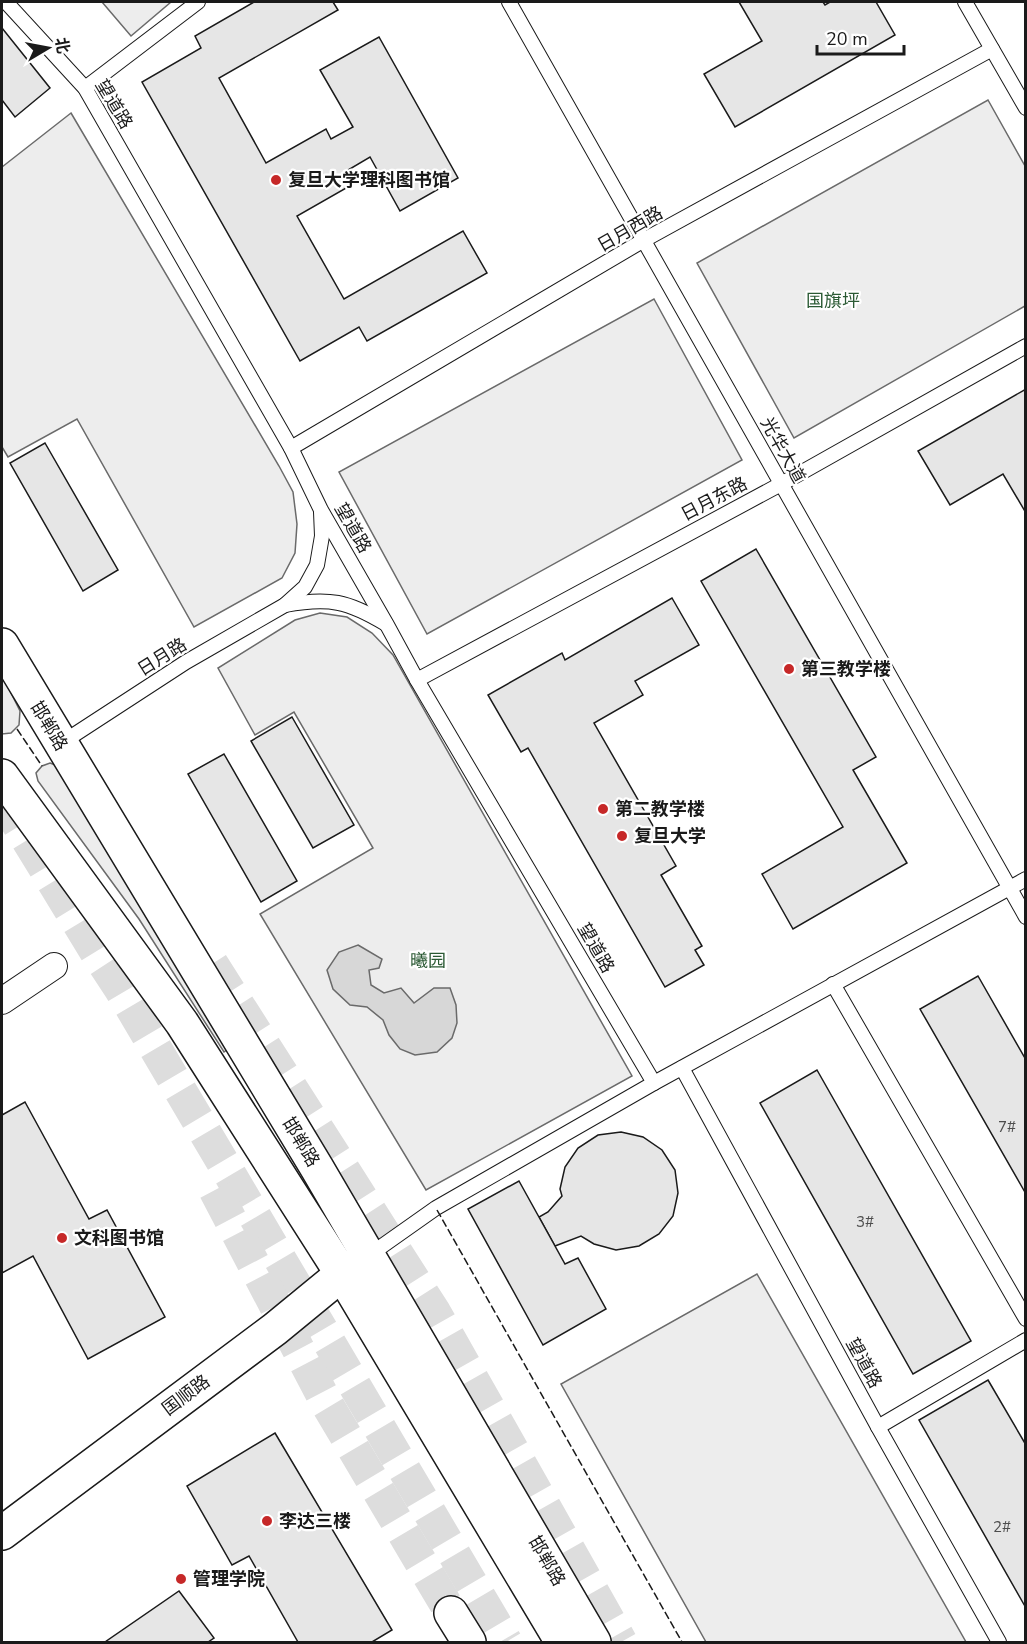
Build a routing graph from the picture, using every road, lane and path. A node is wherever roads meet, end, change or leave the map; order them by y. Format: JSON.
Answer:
{"nodes":[{"id":1,"x":6,"y":2,"type":"edge"},
{"id":2,"x":198,"y":2,"type":"edge"},
{"id":3,"x":509,"y":2,"type":"edge"},
{"id":4,"x":965,"y":2,"type":"edge"},
{"id":5,"x":992,"y":49,"type":"junction"},
{"id":6,"x":85,"y":88,"type":"junction"},
{"id":7,"x":1026,"y":108,"type":"edge"},
{"id":8,"x":644,"y":240,"type":"junction"},
{"id":9,"x":1026,"y":346,"type":"edge"},
{"id":10,"x":291,"y":448,"type":"junction"},
{"id":11,"x":781,"y":484,"type":"junction"},
{"id":12,"x":321,"y":510,"type":"junction"},
{"id":13,"x":285,"y":605,"type":"junction"},
{"id":14,"x":387,"y":625,"type":"junction"},
{"id":15,"x":2,"y":645,"type":"edge"},
{"id":16,"x":417,"y":680,"type":"junction"},
{"id":17,"x":60,"y":744,"type":"junction"},
{"id":18,"x":2,"y":776,"type":"edge"},
{"id":19,"x":1026,"y":879,"type":"edge"},
{"id":20,"x":1010,"y":889,"type":"junction"},
{"id":21,"x":1026,"y":917,"type":"edge"},
{"id":22,"x":54,"y":966,"type":"dead end"},
{"id":23,"x":833,"y":984,"type":"junction"},
{"id":24,"x":2,"y":1001,"type":"edge"},
{"id":25,"x":682,"y":1068,"type":"junction"},
{"id":26,"x":654,"y":1083,"type":"junction"},
{"id":27,"x":355,"y":1265,"type":"junction"},
{"id":28,"x":1026,"y":1319,"type":"edge"},
{"id":29,"x":1026,"y":1340,"type":"edge"},
{"id":30,"x":878,"y":1426,"type":"junction"},
{"id":31,"x":2,"y":1533,"type":"edge"},
{"id":32,"x":451,"y":1613,"type":"tunnel mouth"},
{"id":33,"x":469,"y":1642,"type":"edge"},
{"id":34,"x":562,"y":1642,"type":"edge"},
{"id":35,"x":594,"y":1642,"type":"edge"},
{"id":36,"x":999,"y":1642,"type":"edge"}],
"edges":[{"from":1,"to":6,"type":"lane","name":"望道路"},
{"from":2,"to":6,"type":"lane"},
{"from":3,"to":8,"type":"lane","name":"光华大道"},
{"from":4,"to":5,"type":"lane"},
{"from":5,"to":7,"type":"lane"},
{"from":5,"to":8,"type":"lane","name":"日月西路"},
{"from":6,"to":10,"type":"lane","name":"望道路"},
{"from":8,"to":10,"type":"lane","name":"日月西路"},
{"from":8,"to":11,"type":"lane","name":"光华大道"},
{"from":9,"to":11,"type":"lane","name":"日月东路"},
{"from":10,"to":12,"type":"lane","name":"望道路"},
{"from":11,"to":16,"type":"lane","name":"日月东路"},
{"from":11,"to":20,"type":"lane","name":"光华大道"},
{"from":12,"to":13,"type":"lane"},
{"from":12,"to":14,"type":"lane","name":"望道路"},
{"from":13,"to":14,"type":"lane"},
{"from":13,"to":17,"type":"lane","name":"日月路"},
{"from":14,"to":16,"type":"lane","name":"望道路"},
{"from":15,"to":17,"type":"main road","name":"邯郸路"},
{"from":16,"to":26,"type":"lane","name":"望道路"},
{"from":17,"to":27,"type":"main road","name":"邯郸路"},
{"from":18,"to":27,"type":"main road","name":"邯郸路"},
{"from":19,"to":20,"type":"lane"},
{"from":20,"to":21,"type":"lane","name":"光华大道"},
{"from":20,"to":23,"type":"lane"},
{"from":22,"to":24,"type":"street"},
{"from":23,"to":25,"type":"lane"},
{"from":23,"to":28,"type":"lane"},
{"from":25,"to":26,"type":"lane"},
{"from":25,"to":30,"type":"lane","name":"望道路"},
{"from":26,"to":27,"type":"lane"},
{"from":27,"to":31,"type":"main road","name":"国顺路"},
{"from":27,"to":34,"type":"main road","name":"邯郸路"},
{"from":27,"to":35,"type":"main road","name":"邯郸路"},
{"from":29,"to":30,"type":"lane"},
{"from":30,"to":36,"type":"lane","name":"望道路"},
{"from":32,"to":33,"type":"main road"}]}
